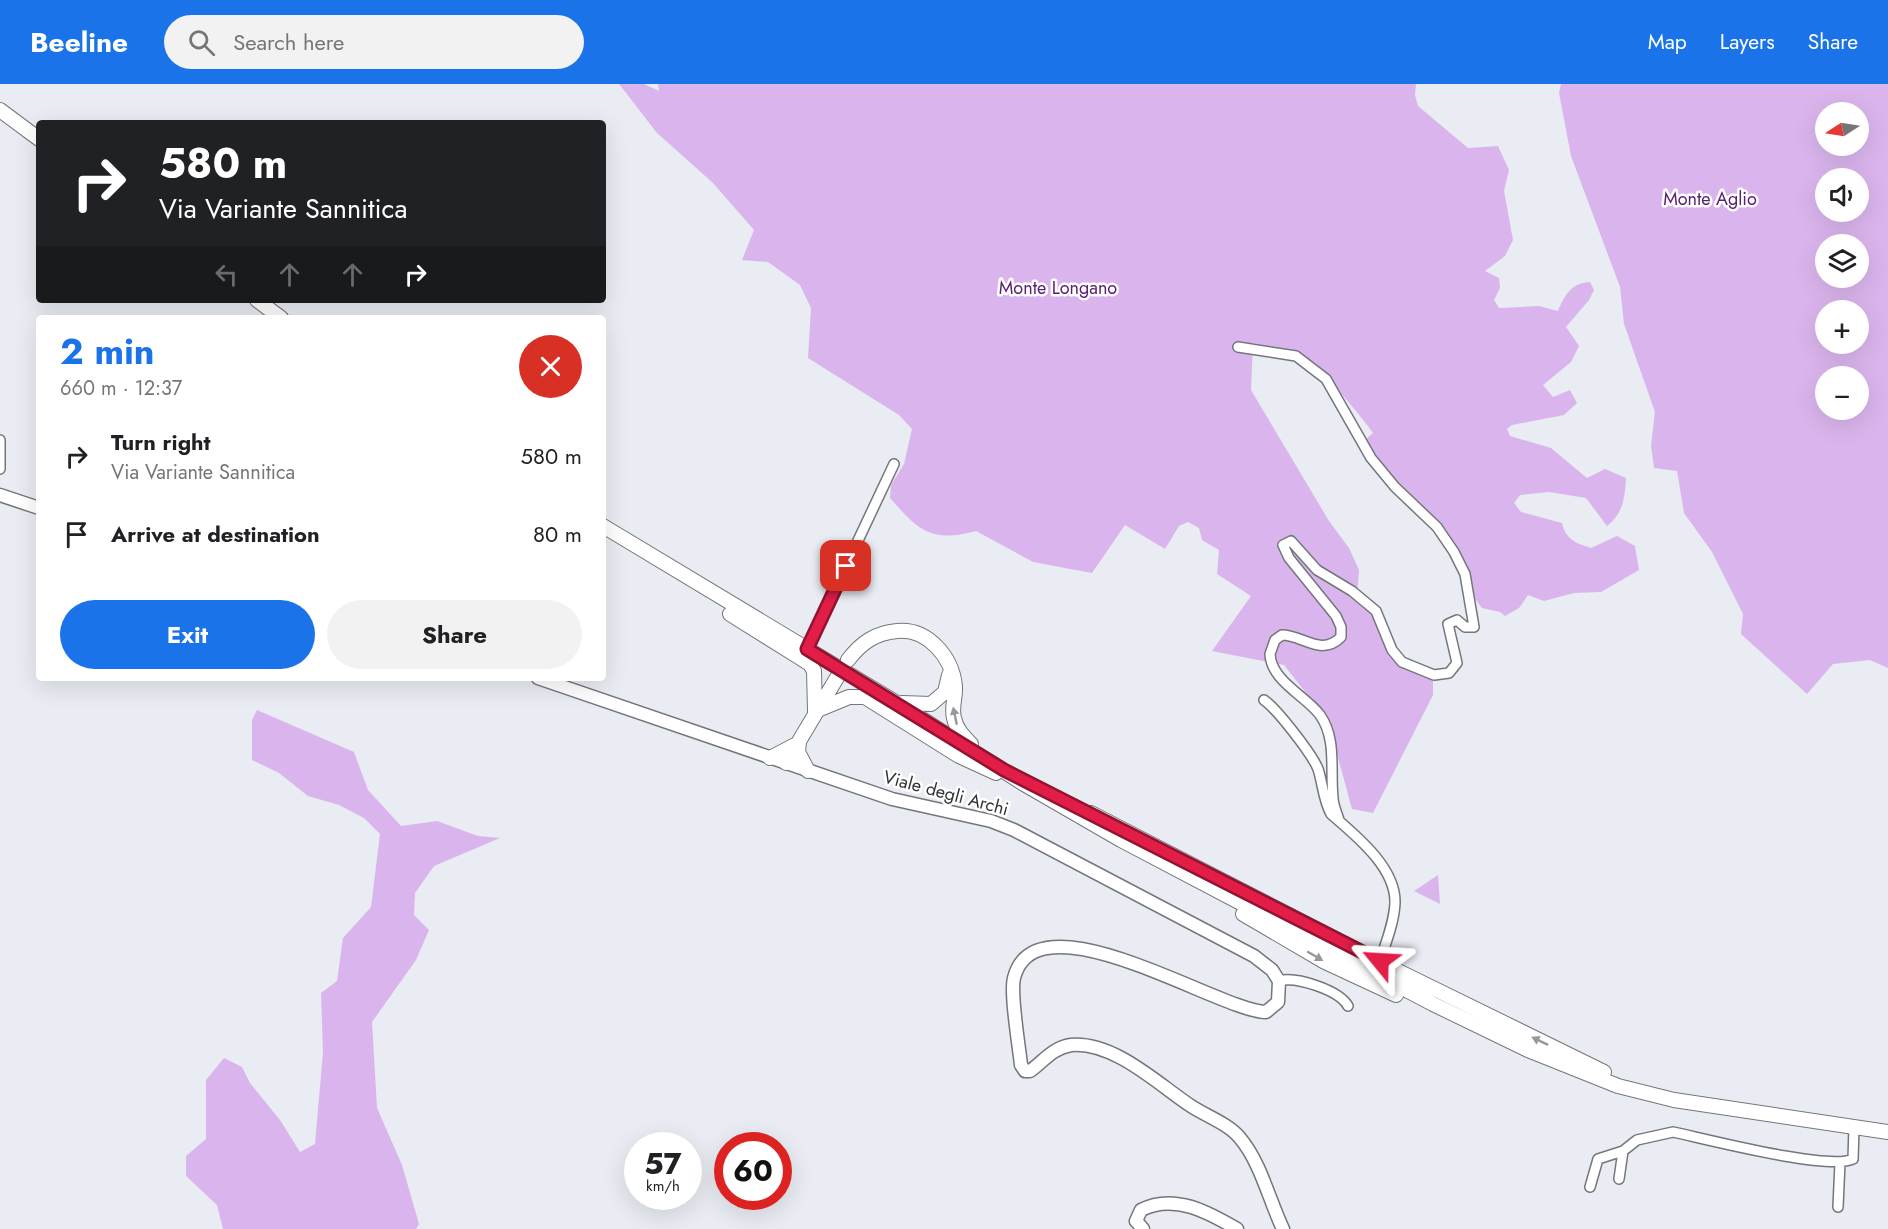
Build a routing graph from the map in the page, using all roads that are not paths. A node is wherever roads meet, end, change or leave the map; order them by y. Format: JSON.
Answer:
{"nodes":[{"id":1,"x":0,"y":110,"type":"edge"},
{"id":2,"x":36,"y":137,"type":"edge"},
{"id":3,"x":260,"y":303,"type":"edge"},
{"id":4,"x":277,"y":315,"type":"edge"},
{"id":5,"x":1238,"y":347,"type":"dead end"},
{"id":6,"x":0,"y":440,"type":"edge"},
{"id":7,"x":894,"y":464,"type":"dead end"},
{"id":8,"x":0,"y":469,"type":"edge"},
{"id":9,"x":0,"y":495,"type":"edge"},
{"id":10,"x":36,"y":507,"type":"edge"},
{"id":11,"x":606,"y":528,"type":"edge"},
{"id":12,"x":674,"y":570,"type":"junction"},
{"id":13,"x":807,"y":649,"type":"junction"},
{"id":14,"x":848,"y":660,"type":"dead end"},
{"id":15,"x":950,"y":668,"type":"junction"},
{"id":16,"x":838,"y":676,"type":"dead end"},
{"id":17,"x":547,"y":681,"type":"edge"},
{"id":18,"x":1264,"y":700,"type":"dead end"},
{"id":19,"x":897,"y":703,"type":"junction"},
{"id":20,"x":816,"y":711,"type":"junction"},
{"id":21,"x":799,"y":741,"type":"junction"},
{"id":22,"x":981,"y":755,"type":"junction"},
{"id":23,"x":770,"y":758,"type":"junction"},
{"id":24,"x":786,"y":763,"type":"junction"},
{"id":25,"x":1004,"y":770,"type":"junction"},
{"id":26,"x":808,"y":771,"type":"junction"},
{"id":27,"x":1024,"y":784,"type":"junction"},
{"id":28,"x":1339,"y":820,"type":"junction"},
{"id":29,"x":1380,"y":961,"type":"junction"},
{"id":30,"x":1279,"y":981,"type":"junction"},
{"id":31,"x":1348,"y":1006,"type":"dead end"},
{"id":32,"x":1650,"y":1094,"type":"junction"},
{"id":33,"x":1854,"y":1127,"type":"junction"},
{"id":34,"x":1888,"y":1132,"type":"edge"},
{"id":35,"x":1623,"y":1151,"type":"junction"},
{"id":36,"x":1840,"y":1162,"type":"junction"},
{"id":37,"x":1620,"y":1179,"type":"dead end"},
{"id":38,"x":1590,"y":1187,"type":"dead end"},
{"id":39,"x":1838,"y":1206,"type":"dead end"},
{"id":40,"x":1143,"y":1229,"type":"edge"},
{"id":41,"x":1237,"y":1229,"type":"edge"},
{"id":42,"x":1283,"y":1229,"type":"edge"}],
"edges":[{"from":1,"to":2,"type":"main road"},
{"from":3,"to":4,"type":"main road"},
{"from":5,"to":28,"type":"street"},
{"from":6,"to":8,"type":"street"},
{"from":7,"to":13,"type":"street"},
{"from":9,"to":10,"type":"main road"},
{"from":11,"to":12,"type":"main road"},
{"from":12,"to":13,"type":"main road"},
{"from":12,"to":20,"type":"main road"},
{"from":13,"to":19,"type":"main road"},
{"from":14,"to":15,"type":"main road"},
{"from":15,"to":19,"type":"main road"},
{"from":22,"to":15,"type":"main road","one_way":true},
{"from":16,"to":20,"type":"main road"},
{"from":17,"to":23,"type":"main road","name":"Viale degli Archi"},
{"from":18,"to":28,"type":"street"},
{"from":19,"to":22,"type":"main road"},
{"from":20,"to":21,"type":"main road"},
{"from":20,"to":27,"type":"main road"},
{"from":21,"to":23,"type":"main road"},
{"from":21,"to":24,"type":"main road"},
{"from":21,"to":26,"type":"main road"},
{"from":22,"to":25,"type":"main road"},
{"from":23,"to":24,"type":"main road","name":"Viale degli Archi"},
{"from":24,"to":26,"type":"main road","name":"Viale degli Archi"},
{"from":25,"to":27,"type":"main road"},
{"from":25,"to":29,"type":"main road"},
{"from":26,"to":30,"type":"main road","name":"Viale degli Archi"},
{"from":27,"to":32,"type":"main road","one_way":true},
{"from":28,"to":29,"type":"street"},
{"from":32,"to":29,"type":"main road","one_way":true},
{"from":30,"to":31,"type":"street"},
{"from":30,"to":42,"type":"main road"},
{"from":32,"to":33,"type":"main road"},
{"from":33,"to":34,"type":"main road"},
{"from":33,"to":36,"type":"street"},
{"from":35,"to":36,"type":"street"},
{"from":35,"to":37,"type":"street"},
{"from":35,"to":38,"type":"street"},
{"from":36,"to":39,"type":"street"},
{"from":40,"to":41,"type":"main road"}]}
